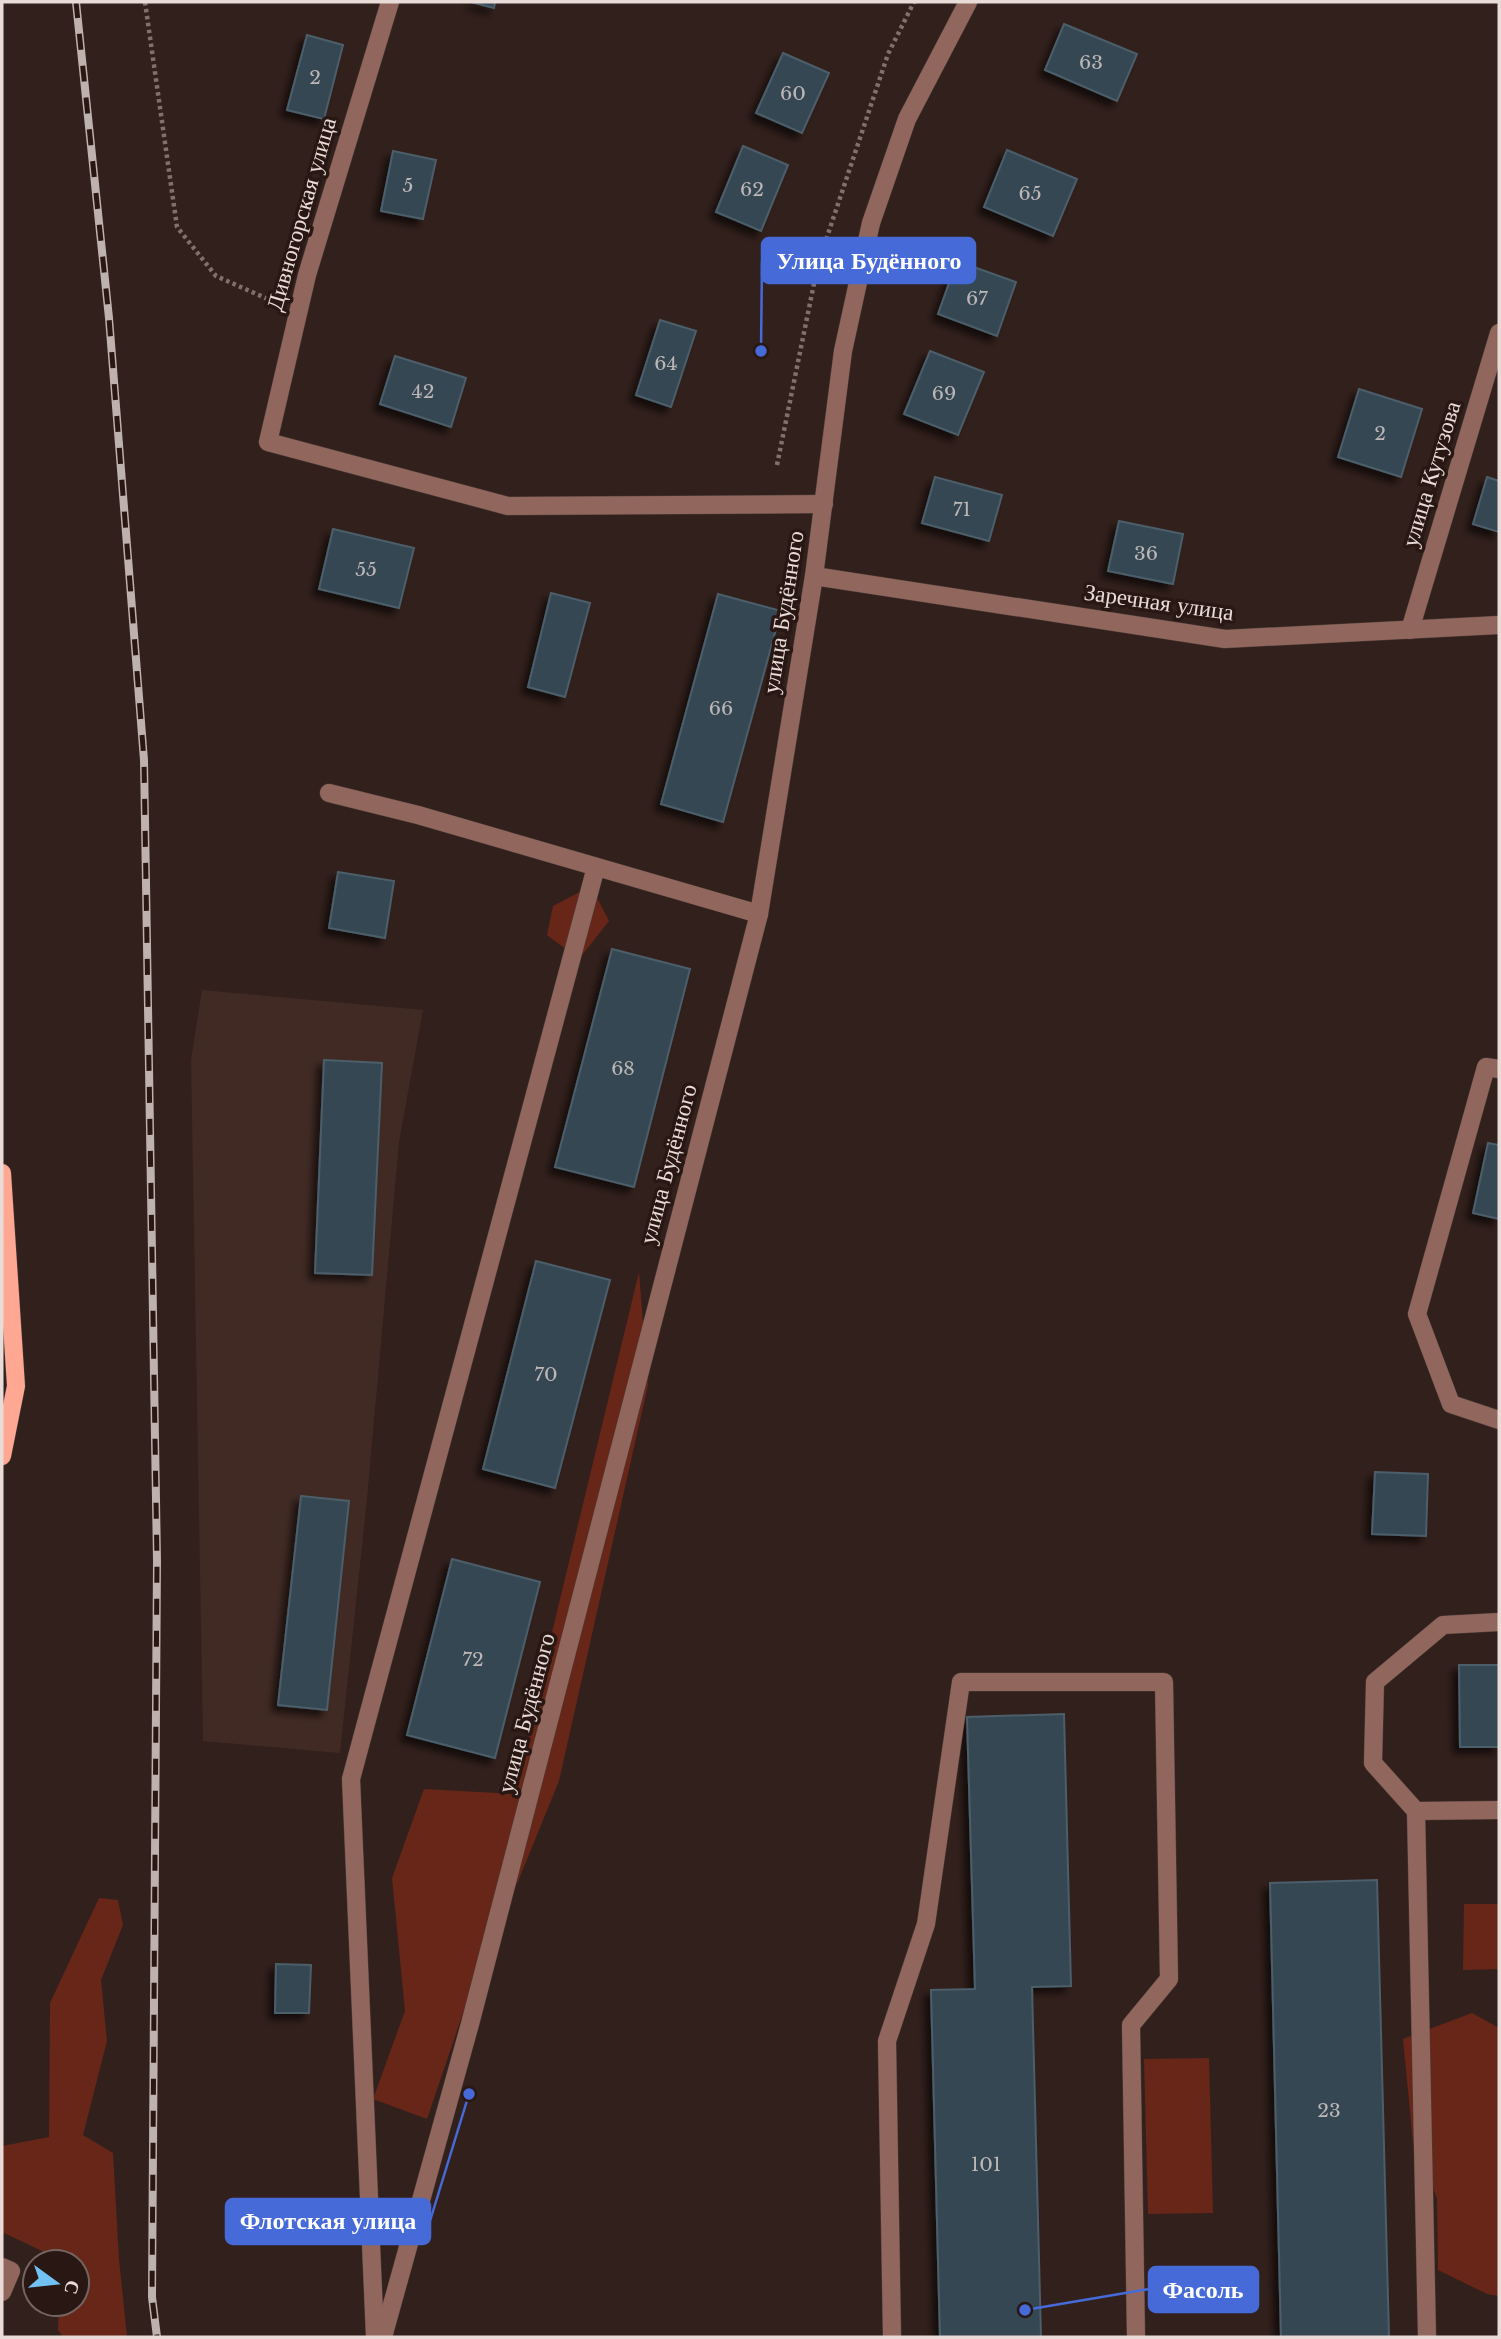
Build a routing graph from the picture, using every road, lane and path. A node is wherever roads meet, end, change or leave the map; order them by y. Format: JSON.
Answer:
{"nodes":[{"id":1,"x":145,"y":2,"type":"edge"},
{"id":2,"x":390,"y":2,"type":"edge"},
{"id":3,"x":968,"y":2,"type":"edge"},
{"id":4,"x":298,"y":313,"type":"junction"},
{"id":5,"x":1499,"y":333,"type":"edge"},
{"id":6,"x":824,"y":504,"type":"junction"},
{"id":7,"x":814,"y":576,"type":"junction"},
{"id":8,"x":1499,"y":625,"type":"edge"},
{"id":9,"x":1410,"y":630,"type":"junction"},
{"id":10,"x":329,"y":793,"type":"dead end"},
{"id":11,"x":596,"y":867,"type":"junction"},
{"id":12,"x":759,"y":914,"type":"junction"},
{"id":13,"x":1499,"y":1069,"type":"edge"},
{"id":14,"x":2,"y":1173,"type":"edge"},
{"id":15,"x":1499,"y":1420,"type":"edge"},
{"id":16,"x":2,"y":1456,"type":"edge"},
{"id":17,"x":1499,"y":1622,"type":"edge"},
{"id":18,"x":1499,"y":1810,"type":"edge"},
{"id":19,"x":1416,"y":1811,"type":"junction"},
{"id":20,"x":2,"y":2267,"type":"edge"},
{"id":21,"x":2,"y":2292,"type":"edge"},
{"id":22,"x":375,"y":2337,"type":"edge"},
{"id":23,"x":383,"y":2337,"type":"edge"},
{"id":24,"x":892,"y":2337,"type":"edge"},
{"id":25,"x":1136,"y":2337,"type":"edge"},
{"id":26,"x":1427,"y":2337,"type":"edge"}],
"edges":[{"from":1,"to":4,"type":"path"},
{"from":2,"to":4,"type":"street","name":"Дивногорская улица"},
{"from":3,"to":6,"type":"street","name":"улица Будённого"},
{"from":4,"to":6,"type":"street","name":"Дивногорская улица"},
{"from":5,"to":9,"type":"street","name":"улица Кутузова"},
{"from":6,"to":7,"type":"street","name":"улица Будённого"},
{"from":7,"to":9,"type":"street","name":"Заречная улица"},
{"from":7,"to":12,"type":"street","name":"улица Будённого"},
{"from":8,"to":9,"type":"street","name":"Заречная улица"},
{"from":10,"to":11,"type":"street"},
{"from":11,"to":12,"type":"street"},
{"from":11,"to":22,"type":"street"},
{"from":12,"to":23,"type":"street","name":"улица Будённого"},
{"from":13,"to":15,"type":"street"},
{"from":14,"to":16,"type":"main road"},
{"from":17,"to":19,"type":"street"},
{"from":18,"to":19,"type":"street"},
{"from":19,"to":26,"type":"street"},
{"from":20,"to":21,"type":"street"},
{"from":24,"to":25,"type":"street"}]}
